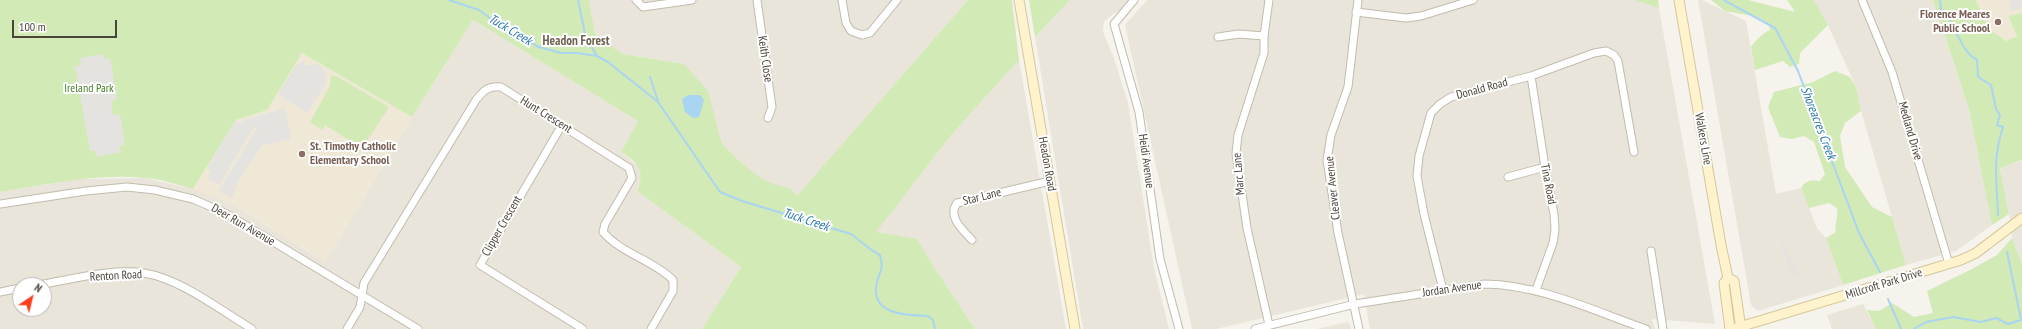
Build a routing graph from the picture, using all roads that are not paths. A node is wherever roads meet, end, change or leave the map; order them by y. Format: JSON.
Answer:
{"nodes":[{"id":1,"x":636,"y":0,"type":"edge"},
{"id":2,"x":692,"y":0,"type":"edge"},
{"id":3,"x":757,"y":0,"type":"edge"},
{"id":4,"x":842,"y":0,"type":"edge"},
{"id":5,"x":897,"y":0,"type":"edge"},
{"id":6,"x":1019,"y":0,"type":"edge"},
{"id":7,"x":1134,"y":0,"type":"edge"},
{"id":8,"x":1269,"y":0,"type":"edge"},
{"id":9,"x":1358,"y":0,"type":"edge"},
{"id":10,"x":1473,"y":0,"type":"edge"},
{"id":11,"x":1679,"y":0,"type":"edge"},
{"id":12,"x":1862,"y":0,"type":"edge"},
{"id":13,"x":1356,"y":12,"type":"junction"},
{"id":14,"x":1264,"y":36,"type":"junction"},
{"id":15,"x":1218,"y":37,"type":"dead end"},
{"id":16,"x":1531,"y":76,"type":"junction"},
{"id":17,"x":768,"y":118,"type":"dead end"},
{"id":18,"x":562,"y":125,"type":"junction"},
{"id":19,"x":1634,"y":152,"type":"dead end"},
{"id":20,"x":1545,"y":167,"type":"junction"},
{"id":21,"x":1508,"y":177,"type":"dead end"},
{"id":22,"x":1050,"y":181,"type":"junction"},
{"id":23,"x":0,"y":204,"type":"edge"},
{"id":24,"x":2022,"y":218,"type":"edge"},
{"id":25,"x":972,"y":240,"type":"dead end"},
{"id":26,"x":1651,"y":251,"type":"dead end"},
{"id":27,"x":1949,"y":264,"type":"junction"},
{"id":28,"x":52,"y":283,"type":"edge"},
{"id":29,"x":12,"y":290,"type":"edge"},
{"id":30,"x":1443,"y":290,"type":"junction"},
{"id":31,"x":1536,"y":290,"type":"junction"},
{"id":32,"x":0,"y":292,"type":"edge"},
{"id":33,"x":363,"y":295,"type":"junction"},
{"id":34,"x":1355,"y":304,"type":"junction"},
{"id":35,"x":1268,"y":325,"type":"junction"},
{"id":36,"x":1736,"y":328,"type":"edge"},
{"id":37,"x":252,"y":329,"type":"edge"},
{"id":38,"x":347,"y":329,"type":"edge"},
{"id":39,"x":418,"y":329,"type":"edge"},
{"id":40,"x":583,"y":329,"type":"edge"},
{"id":41,"x":651,"y":329,"type":"edge"},
{"id":42,"x":1075,"y":329,"type":"edge"},
{"id":43,"x":1179,"y":329,"type":"edge"},
{"id":44,"x":1255,"y":329,"type":"edge"},
{"id":45,"x":1359,"y":329,"type":"edge"},
{"id":46,"x":1646,"y":329,"type":"edge"},
{"id":47,"x":1663,"y":329,"type":"edge"}],
"edges":[{"from":1,"to":2,"type":"street"},
{"from":3,"to":17,"type":"street","name":"Keith Close"},
{"from":4,"to":5,"type":"street"},
{"from":6,"to":22,"type":"street","name":"Headon Road"},
{"from":7,"to":43,"type":"street","name":"Heidi Avenue"},
{"from":8,"to":14,"type":"street","name":"Marc Lane"},
{"from":9,"to":13,"type":"street","name":"Cleaver Avenue"},
{"from":10,"to":13,"type":"street"},
{"from":11,"to":36,"type":"street","name":"Walkers Line"},
{"from":12,"to":27,"type":"street","name":"Medland Drive"},
{"from":13,"to":34,"type":"street","name":"Cleaver Avenue"},
{"from":14,"to":15,"type":"street"},
{"from":14,"to":35,"type":"street","name":"Marc Lane"},
{"from":16,"to":19,"type":"street","name":"Donald Road"},
{"from":16,"to":20,"type":"street","name":"Tina Road"},
{"from":16,"to":30,"type":"street","name":"Donald Road"},
{"from":18,"to":33,"type":"street","name":"Hunt Crescent"},
{"from":18,"to":40,"type":"street","name":"Clipper Crescent"},
{"from":18,"to":41,"type":"street","name":"Hunt Crescent"},
{"from":20,"to":21,"type":"street"},
{"from":20,"to":31,"type":"street","name":"Tina Road"},
{"from":22,"to":25,"type":"street","name":"Star Lane"},
{"from":22,"to":42,"type":"street","name":"Headon Road"},
{"from":23,"to":33,"type":"street","name":"Deer Run Avenue"},
{"from":24,"to":27,"type":"street","name":"Millcroft Park Drive"},
{"from":26,"to":47,"type":"street"},
{"from":27,"to":36,"type":"street","name":"Millcroft Park Drive"},
{"from":28,"to":37,"type":"street","name":"Renton Road"},
{"from":29,"to":32,"type":"street"},
{"from":30,"to":31,"type":"street","name":"Jordan Avenue"},
{"from":30,"to":34,"type":"street","name":"Jordan Avenue"},
{"from":31,"to":46,"type":"street","name":"Jordan Avenue"},
{"from":33,"to":38,"type":"street","name":"Hunt Crescent"},
{"from":33,"to":39,"type":"street","name":"Deer Run Avenue"},
{"from":34,"to":35,"type":"street","name":"Jordan Avenue"},
{"from":34,"to":45,"type":"street","name":"Cleaver Avenue"},
{"from":35,"to":44,"type":"street","name":"Jordan Avenue"}]}
